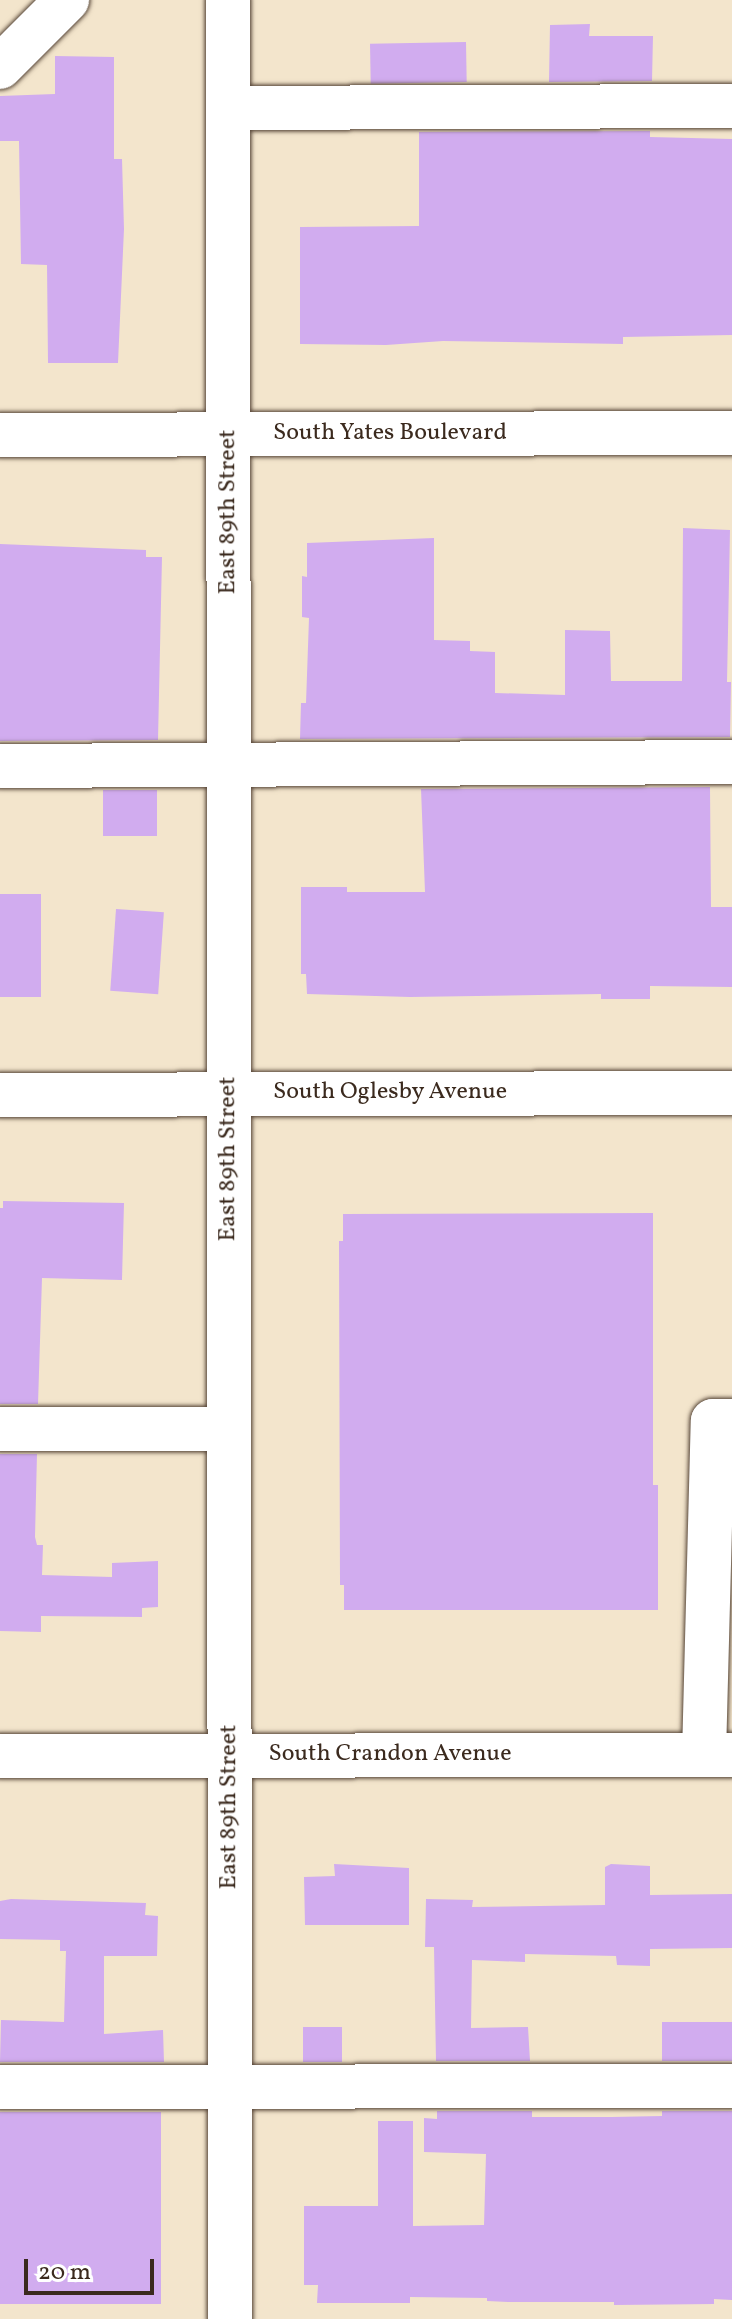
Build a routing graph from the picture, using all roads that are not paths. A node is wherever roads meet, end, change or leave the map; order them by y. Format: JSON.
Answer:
{"nodes":[{"id":1,"x":67,"y":0,"type":"edge"},
{"id":2,"x":228,"y":0,"type":"edge"},
{"id":3,"x":0,"y":67,"type":"edge"},
{"id":4,"x":732,"y":106,"type":"edge"},
{"id":5,"x":228,"y":108,"type":"junction"},
{"id":6,"x":732,"y":433,"type":"edge"},
{"id":7,"x":0,"y":435,"type":"edge"},
{"id":8,"x":228,"y":435,"type":"junction"},
{"id":9,"x":732,"y":762,"type":"edge"},
{"id":10,"x":229,"y":765,"type":"junction"},
{"id":11,"x":0,"y":766,"type":"edge"},
{"id":12,"x":229,"y":1093,"type":"junction"},
{"id":13,"x":732,"y":1093,"type":"edge"},
{"id":14,"x":0,"y":1095,"type":"edge"},
{"id":15,"x":732,"y":1421,"type":"edge"},
{"id":16,"x":0,"y":1429,"type":"edge"},
{"id":17,"x":229,"y":1429,"type":"junction"},
{"id":18,"x":229,"y":1754,"type":"junction"},
{"id":19,"x":718,"y":1755,"type":"edge"},
{"id":20,"x":0,"y":1756,"type":"edge"},
{"id":21,"x":230,"y":2086,"type":"junction"},
{"id":22,"x":732,"y":2086,"type":"edge"},
{"id":23,"x":0,"y":2087,"type":"edge"},
{"id":24,"x":230,"y":2319,"type":"edge"}],
"edges":[{"from":1,"to":3,"type":"street"},
{"from":2,"to":5,"type":"street","name":"East 89th Street"},
{"from":4,"to":5,"type":"street"},
{"from":5,"to":8,"type":"street","name":"East 89th Street"},
{"from":6,"to":8,"type":"street","name":"South Yates Boulevard"},
{"from":7,"to":8,"type":"street","name":"South Yates Boulevard"},
{"from":8,"to":10,"type":"street","name":"East 89th Street"},
{"from":9,"to":10,"type":"street"},
{"from":10,"to":11,"type":"street"},
{"from":10,"to":12,"type":"street","name":"East 89th Street"},
{"from":12,"to":13,"type":"street","name":"South Oglesby Avenue"},
{"from":12,"to":14,"type":"street","name":"South Oglesby Avenue"},
{"from":12,"to":17,"type":"street","name":"East 89th Street"},
{"from":15,"to":19,"type":"street"},
{"from":16,"to":17,"type":"street"},
{"from":17,"to":18,"type":"street","name":"East 89th Street"},
{"from":18,"to":19,"type":"street","name":"South Crandon Avenue"},
{"from":18,"to":20,"type":"street","name":"South Crandon Avenue"},
{"from":18,"to":21,"type":"street","name":"East 89th Street"},
{"from":21,"to":22,"type":"street"},
{"from":21,"to":23,"type":"street"},
{"from":21,"to":24,"type":"street","name":"East 89th Street"}]}
